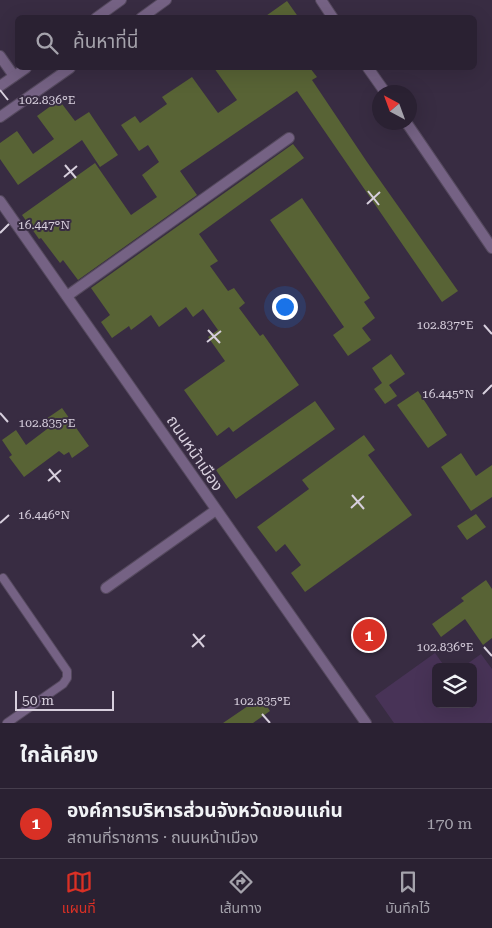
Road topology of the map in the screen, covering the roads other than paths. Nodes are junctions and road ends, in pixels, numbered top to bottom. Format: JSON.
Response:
{"nodes":[{"id":1,"x":121,"y":0,"type":"edge"},
{"id":2,"x":166,"y":0,"type":"edge"},
{"id":3,"x":321,"y":0,"type":"edge"},
{"id":4,"x":100,"y":15,"type":"edge"},
{"id":5,"x":145,"y":15,"type":"edge"},
{"id":6,"x":331,"y":15,"type":"edge"},
{"id":7,"x":0,"y":56,"type":"edge"},
{"id":8,"x":23,"y":70,"type":"edge"},
{"id":9,"x":67,"y":70,"type":"edge"},
{"id":10,"x":369,"y":70,"type":"edge"},
{"id":11,"x":14,"y":76,"type":"junction"},
{"id":12,"x":380,"y":85,"type":"edge"},
{"id":13,"x":0,"y":86,"type":"edge"},
{"id":14,"x":0,"y":117,"type":"edge"},
{"id":15,"x":411,"y":130,"type":"edge"},
{"id":16,"x":289,"y":138,"type":"dead end"},
{"id":17,"x":0,"y":200,"type":"edge"},
{"id":18,"x":492,"y":248,"type":"edge"},
{"id":19,"x":68,"y":296,"type":"junction"},
{"id":20,"x":216,"y":510,"type":"junction"},
{"id":21,"x":3,"y":578,"type":"dead end"},
{"id":22,"x":106,"y":588,"type":"dead end"},
{"id":23,"x":8,"y":723,"type":"edge"},
{"id":24,"x":366,"y":723,"type":"edge"}],
"edges":[{"from":1,"to":4,"type":"street"},
{"from":2,"to":5,"type":"street"},
{"from":3,"to":6,"type":"street"},
{"from":7,"to":11,"type":"street"},
{"from":8,"to":11,"type":"street"},
{"from":9,"to":14,"type":"street"},
{"from":10,"to":12,"type":"street"},
{"from":11,"to":13,"type":"street"},
{"from":15,"to":18,"type":"street"},
{"from":16,"to":19,"type":"street"},
{"from":17,"to":19,"type":"street","name":"ถนนหน้าเมือง"},
{"from":19,"to":20,"type":"street","name":"ถนนหน้าเมือง"},
{"from":20,"to":22,"type":"street"},
{"from":20,"to":24,"type":"street","name":"ถนนหน้าเมือง"},
{"from":21,"to":23,"type":"lane"}]}
